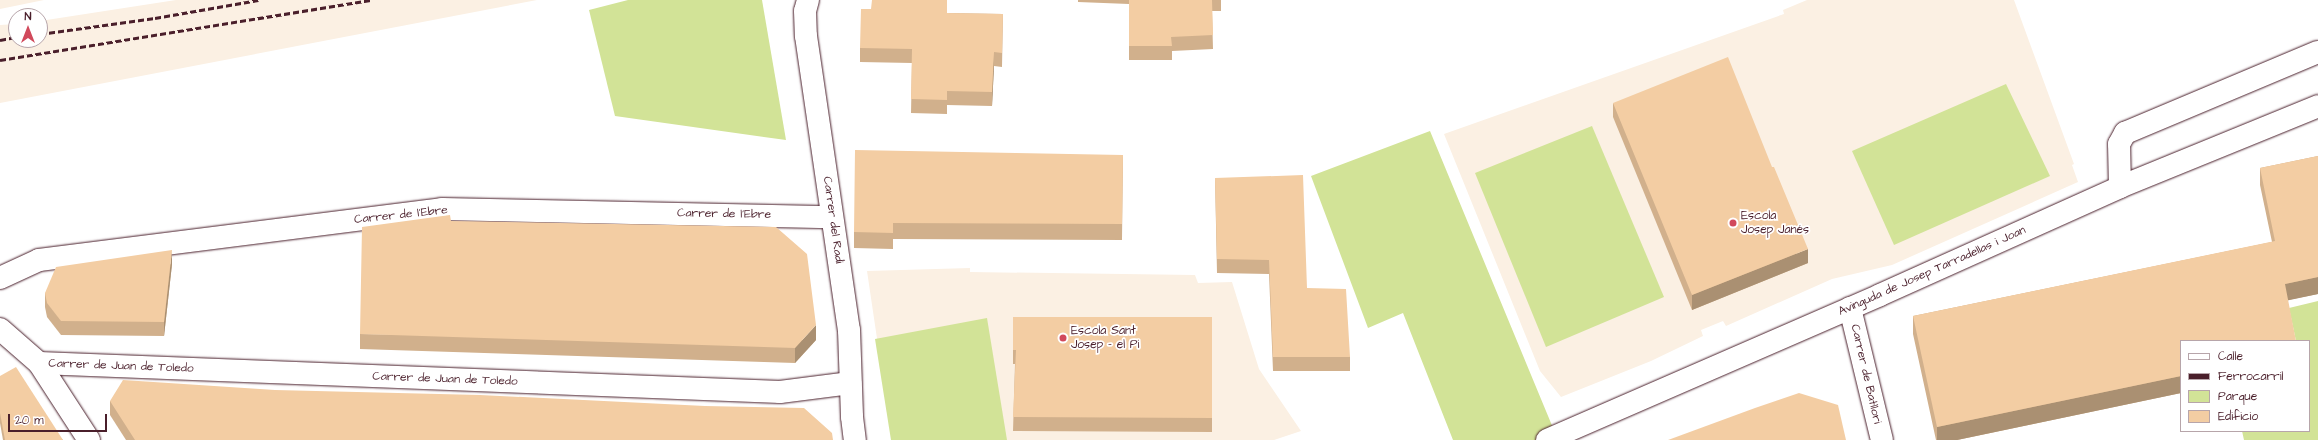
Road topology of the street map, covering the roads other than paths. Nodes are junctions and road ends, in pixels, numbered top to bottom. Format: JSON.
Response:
{"nodes":[{"id":1,"x":808,"y":0,"type":"edge"},
{"id":2,"x":2318,"y":52,"type":"edge"},
{"id":3,"x":2318,"y":106,"type":"edge"},
{"id":4,"x":2120,"y":187,"type":"junction"},
{"id":5,"x":832,"y":217,"type":"junction"},
{"id":6,"x":0,"y":278,"type":"edge"},
{"id":7,"x":1850,"y":308,"type":"junction"},
{"id":8,"x":0,"y":329,"type":"edge"},
{"id":9,"x":39,"y":363,"type":"junction"},
{"id":10,"x":850,"y":384,"type":"junction"},
{"id":11,"x":1555,"y":438,"type":"edge"},
{"id":12,"x":89,"y":440,"type":"edge"},
{"id":13,"x":855,"y":440,"type":"edge"},
{"id":14,"x":1882,"y":440,"type":"edge"}],
"edges":[{"from":1,"to":5,"type":"street","name":"Carrer del Radi"},
{"from":2,"to":4,"type":"street"},
{"from":3,"to":4,"type":"street","name":"Avinguda de Josep Tarradellas i Joan"},
{"from":4,"to":7,"type":"street","name":"Avinguda de Josep Tarradellas i Joan"},
{"from":5,"to":6,"type":"street","name":"Carrer de l'Ebre"},
{"from":5,"to":10,"type":"street","name":"Carrer del Radi"},
{"from":7,"to":11,"type":"street","name":"Avinguda de Josep Tarradellas i Joan"},
{"from":7,"to":14,"type":"street","name":"Carrer de Batllori"},
{"from":8,"to":9,"type":"street"},
{"from":9,"to":10,"type":"street","name":"Carrer de Juan de Toledo"},
{"from":9,"to":12,"type":"street"},
{"from":10,"to":13,"type":"street","name":"Carrer del Radi"}]}
